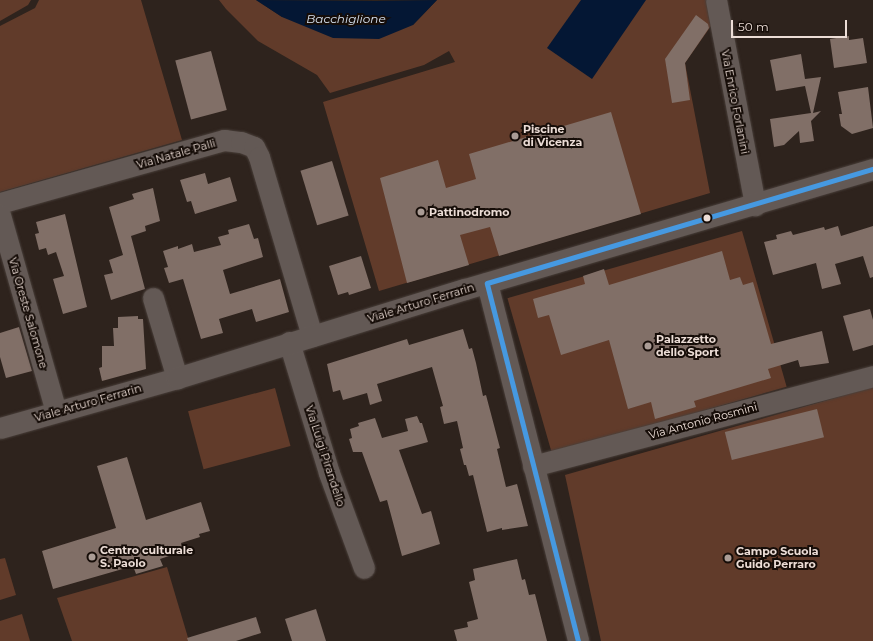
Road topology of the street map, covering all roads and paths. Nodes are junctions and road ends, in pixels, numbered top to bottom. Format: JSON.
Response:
{"nodes":[{"id":1,"x":716,"y":0,"type":"edge"},
{"id":2,"x":873,"y":169,"type":"edge"},
{"id":3,"x":0,"y":202,"type":"edge"},
{"id":4,"x":755,"y":205,"type":"junction"},
{"id":5,"x":0,"y":215,"type":"edge"},
{"id":6,"x":487,"y":283,"type":"junction"},
{"id":7,"x":154,"y":298,"type":"dead end"},
{"id":8,"x":312,"y":336,"type":"junction"},
{"id":9,"x":289,"y":342,"type":"junction"},
{"id":10,"x":873,"y":376,"type":"edge"},
{"id":11,"x":177,"y":378,"type":"junction"},
{"id":12,"x":56,"y":411,"type":"junction"},
{"id":13,"x":0,"y":428,"type":"edge"},
{"id":14,"x":533,"y":466,"type":"junction"},
{"id":15,"x":364,"y":568,"type":"dead end"},
{"id":16,"x":578,"y":641,"type":"edge"}],
"edges":[{"from":1,"to":4,"type":"street","name":"Via Enrico Forlanini"},
{"from":2,"to":4,"type":"street","name":"Viale Arturo Ferrarin"},
{"from":3,"to":8,"type":"street","name":"Via Natale Palli"},
{"from":4,"to":6,"type":"street","name":"Viale Arturo Ferrarin"},
{"from":5,"to":12,"type":"street","name":"Via Oreste Salomone"},
{"from":6,"to":8,"type":"street","name":"Viale Arturo Ferrarin"},
{"from":6,"to":14,"type":"street"},
{"from":7,"to":11,"type":"street"},
{"from":8,"to":9,"type":"street","name":"Viale Arturo Ferrarin"},
{"from":9,"to":11,"type":"street","name":"Viale Arturo Ferrarin"},
{"from":9,"to":15,"type":"street","name":"Via Luigi Pirandello"},
{"from":10,"to":14,"type":"street","name":"Via Antonio Rosmini"},
{"from":11,"to":12,"type":"street","name":"Viale Arturo Ferrarin"},
{"from":12,"to":13,"type":"street","name":"Viale Arturo Ferrarin"},
{"from":14,"to":16,"type":"street"}]}
